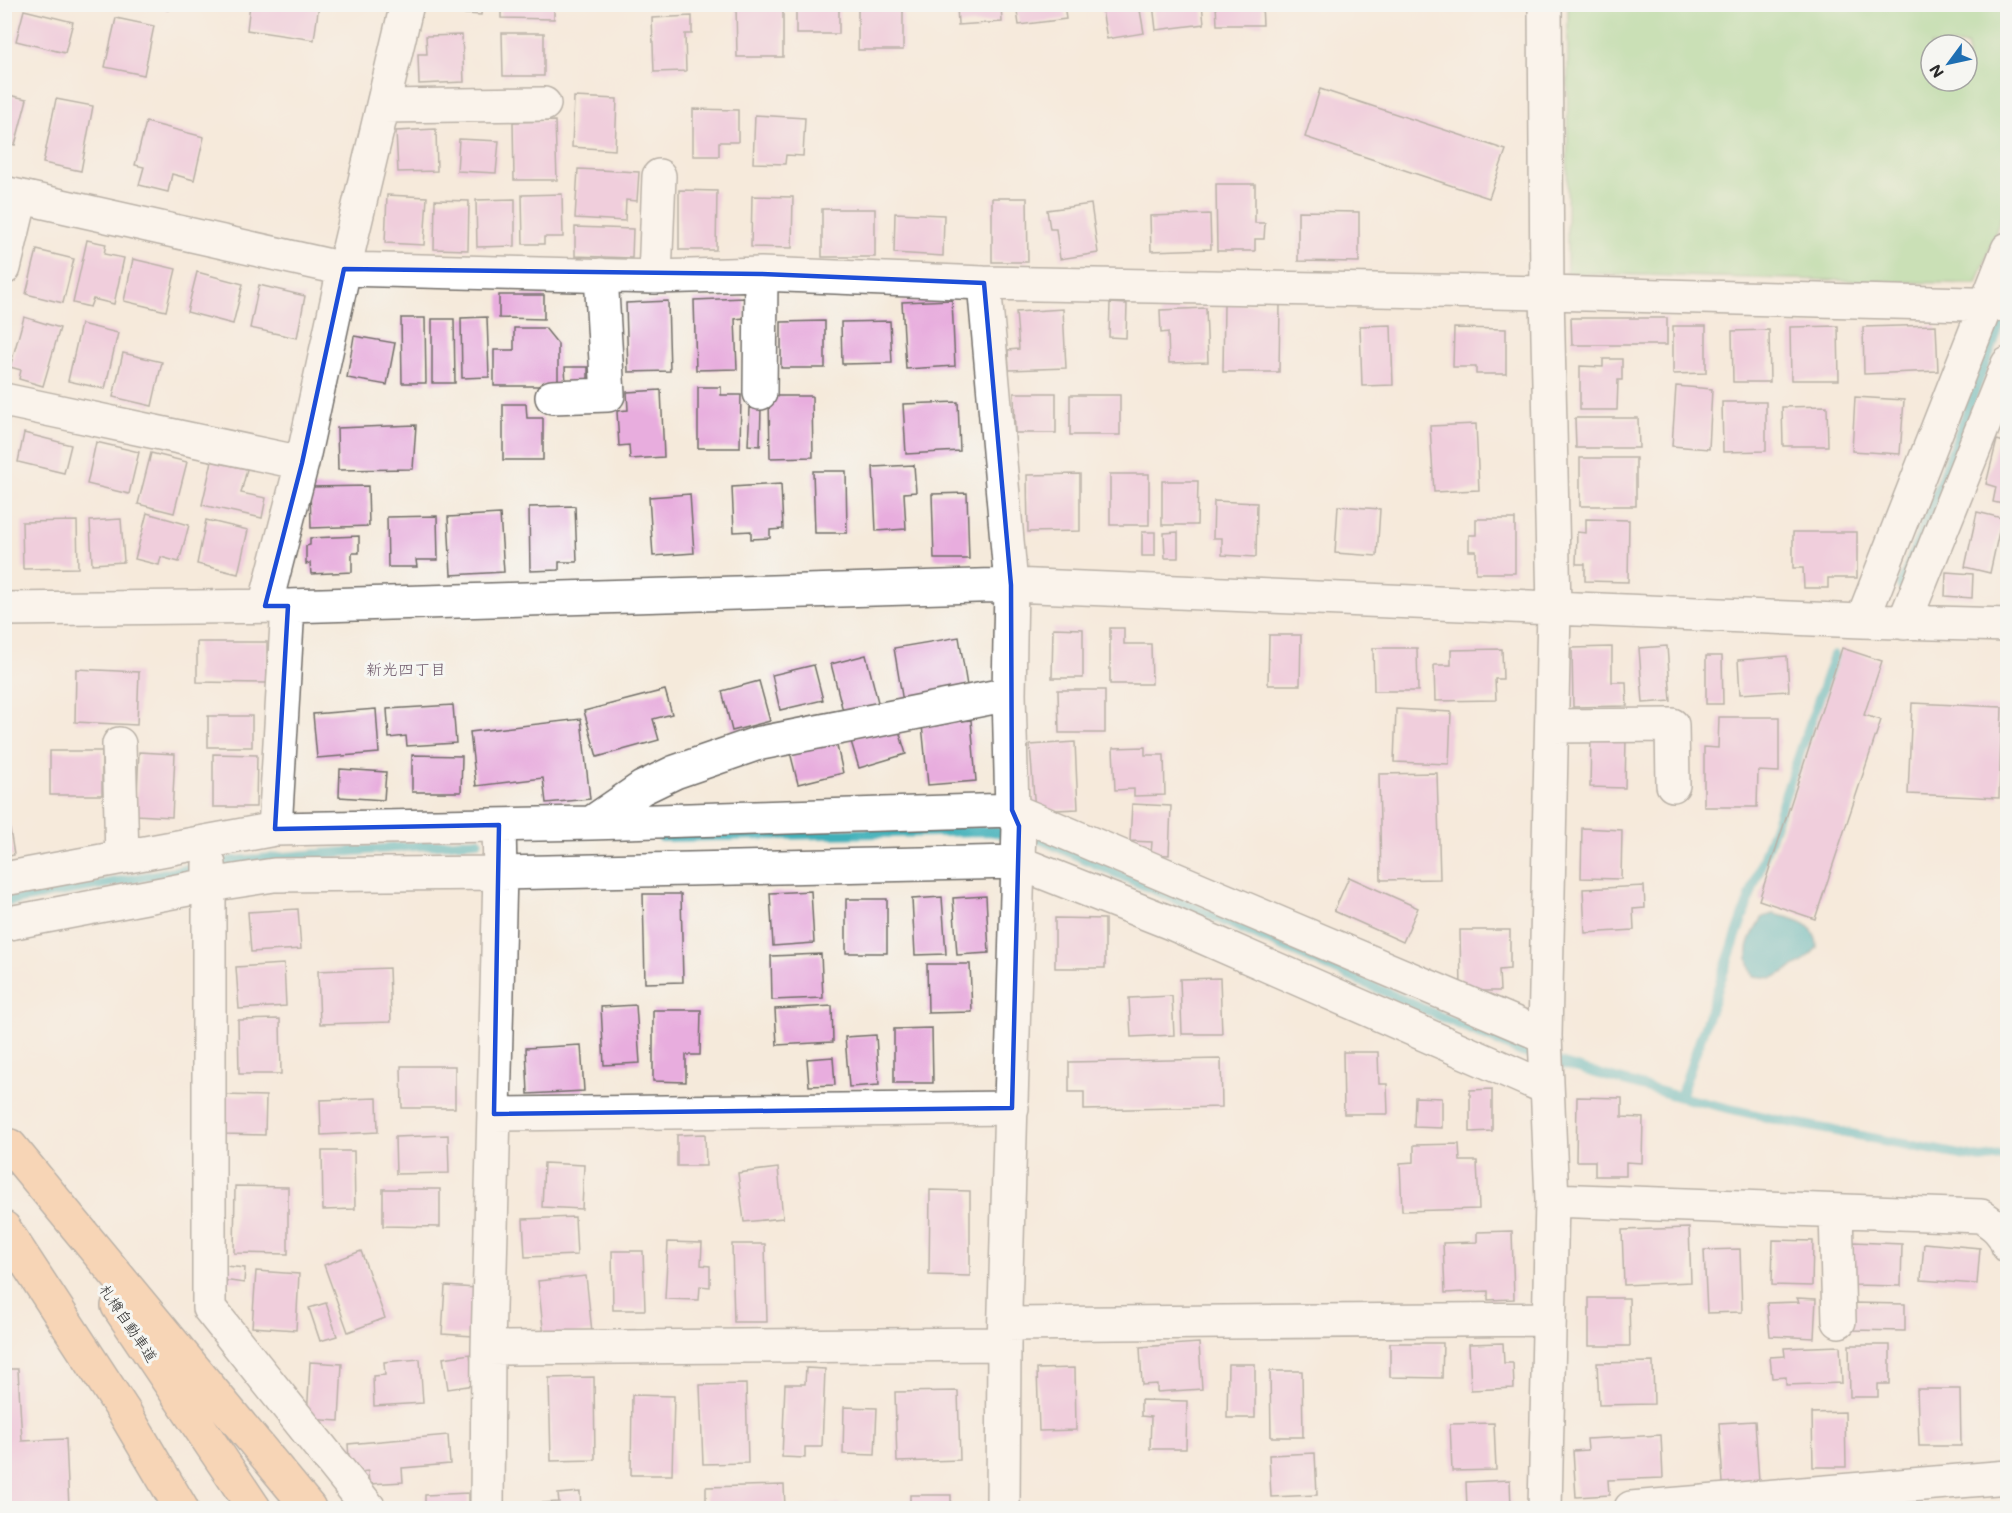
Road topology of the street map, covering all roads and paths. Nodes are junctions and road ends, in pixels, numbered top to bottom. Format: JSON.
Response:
{"nodes":[{"id":1,"x":407,"y":4,"type":"edge"},
{"id":2,"x":1545,"y":4,"type":"edge"},
{"id":3,"x":544,"y":104,"type":"dead end"},
{"id":4,"x":383,"y":106,"type":"junction"},
{"id":5,"x":659,"y":176,"type":"dead end"},
{"id":6,"x":13,"y":195,"type":"edge"},
{"id":7,"x":2007,"y":249,"type":"edge"},
{"id":8,"x":4,"y":268,"type":"edge"},
{"id":9,"x":344,"y":269,"type":"junction"},
{"id":10,"x":761,"y":274,"type":"junction"},
{"id":11,"x":601,"y":275,"type":"junction"},
{"id":12,"x":655,"y":276,"type":"junction"},
{"id":13,"x":984,"y":283,"type":"junction"},
{"id":14,"x":1547,"y":293,"type":"junction"},
{"id":15,"x":1997,"y":305,"type":"edge"},
{"id":16,"x":2007,"y":364,"type":"edge"},
{"id":17,"x":760,"y":393,"type":"dead end"},
{"id":18,"x":552,"y":397,"type":"dead end"},
{"id":19,"x":4,"y":400,"type":"edge"},
{"id":20,"x":302,"y":463,"type":"junction"},
{"id":21,"x":1011,"y":585,"type":"junction"},
{"id":22,"x":276,"y":606,"type":"junction"},
{"id":23,"x":1554,"y":608,"type":"junction"},
{"id":24,"x":4,"y":609,"type":"edge"},
{"id":25,"x":1862,"y":621,"type":"junction"},
{"id":26,"x":1904,"y":623,"type":"junction"},
{"id":27,"x":2007,"y":625,"type":"edge"},
{"id":28,"x":1009,"y":694,"type":"junction"},
{"id":29,"x":1552,"y":726,"type":"junction"},
{"id":30,"x":120,"y":744,"type":"dead end"},
{"id":31,"x":1673,"y":785,"type":"dead end"},
{"id":32,"x":591,"y":823,"type":"junction"},
{"id":33,"x":275,"y":829,"type":"junction"},
{"id":34,"x":1016,"y":837,"type":"junction"},
{"id":35,"x":499,"y":848,"type":"junction"},
{"id":36,"x":122,"y":857,"type":"junction"},
{"id":37,"x":208,"y":864,"type":"junction"},
{"id":38,"x":4,"y":879,"type":"edge"},
{"id":39,"x":4,"y":924,"type":"edge"},
{"id":40,"x":1317,"y":964,"type":"junction"},
{"id":41,"x":1546,"y":1062,"type":"junction"},
{"id":42,"x":1012,"y":1108,"type":"junction"},
{"id":43,"x":494,"y":1114,"type":"junction"},
{"id":44,"x":7,"y":1142,"type":"edge"},
{"id":45,"x":1552,"y":1200,"type":"junction"},
{"id":46,"x":1836,"y":1211,"type":"junction"},
{"id":47,"x":7,"y":1231,"type":"edge"},
{"id":48,"x":2007,"y":1246,"type":"edge"},
{"id":49,"x":1548,"y":1319,"type":"junction"},
{"id":50,"x":1839,"y":1322,"type":"dead end"},
{"id":51,"x":1004,"y":1334,"type":"junction"},
{"id":52,"x":488,"y":1348,"type":"junction"},
{"id":53,"x":2007,"y":1477,"type":"edge"},
{"id":54,"x":1800,"y":1501,"type":"edge"},
{"id":55,"x":159,"y":1509,"type":"edge"},
{"id":56,"x":181,"y":1509,"type":"edge"},
{"id":57,"x":254,"y":1509,"type":"edge"},
{"id":58,"x":309,"y":1509,"type":"edge"},
{"id":59,"x":369,"y":1509,"type":"edge"},
{"id":60,"x":487,"y":1509,"type":"edge"},
{"id":61,"x":1003,"y":1509,"type":"edge"},
{"id":62,"x":1545,"y":1509,"type":"edge"},
{"id":63,"x":1630,"y":1509,"type":"edge"}],
"edges":[{"from":1,"to":4,"type":"street"},
{"from":2,"to":14,"type":"street"},
{"from":3,"to":4,"type":"street"},
{"from":4,"to":9,"type":"street"},
{"from":5,"to":12,"type":"street"},
{"from":6,"to":8,"type":"street"},
{"from":6,"to":9,"type":"street"},
{"from":7,"to":15,"type":"street"},
{"from":9,"to":11,"type":"street"},
{"from":9,"to":20,"type":"street"},
{"from":10,"to":12,"type":"street"},
{"from":10,"to":13,"type":"street"},
{"from":10,"to":17,"type":"street"},
{"from":11,"to":12,"type":"street"},
{"from":11,"to":18,"type":"street"},
{"from":13,"to":14,"type":"street"},
{"from":13,"to":21,"type":"street"},
{"from":14,"to":15,"type":"street"},
{"from":14,"to":23,"type":"street"},
{"from":15,"to":25,"type":"street"},
{"from":16,"to":26,"type":"street"},
{"from":19,"to":20,"type":"street"},
{"from":20,"to":22,"type":"street"},
{"from":21,"to":22,"type":"street"},
{"from":21,"to":23,"type":"street"},
{"from":21,"to":28,"type":"street"},
{"from":22,"to":24,"type":"street"},
{"from":22,"to":33,"type":"street"},
{"from":23,"to":25,"type":"street"},
{"from":23,"to":29,"type":"street"},
{"from":25,"to":26,"type":"street"},
{"from":26,"to":27,"type":"street"},
{"from":28,"to":32,"type":"street"},
{"from":28,"to":34,"type":"street"},
{"from":29,"to":31,"type":"street"},
{"from":29,"to":41,"type":"street"},
{"from":30,"to":36,"type":"street"},
{"from":32,"to":34,"type":"street"},
{"from":32,"to":35,"type":"street"},
{"from":33,"to":35,"type":"street"},
{"from":33,"to":37,"type":"street"},
{"from":34,"to":35,"type":"street"},
{"from":34,"to":40,"type":"street"},
{"from":34,"to":40,"type":"street"},
{"from":34,"to":42,"type":"street"},
{"from":35,"to":37,"type":"street"},
{"from":35,"to":43,"type":"street"},
{"from":36,"to":37,"type":"street"},
{"from":36,"to":38,"type":"street"},
{"from":37,"to":39,"type":"street"},
{"from":37,"to":59,"type":"street"},
{"from":40,"to":41,"type":"street"},
{"from":40,"to":41,"type":"street"},
{"from":41,"to":45,"type":"street"},
{"from":42,"to":43,"type":"street"},
{"from":42,"to":51,"type":"street"},
{"from":43,"to":52,"type":"street"},
{"from":44,"to":57,"type":"highway","name":"札樽自動車道"},
{"from":44,"to":58,"type":"highway"},
{"from":45,"to":46,"type":"street"},
{"from":45,"to":49,"type":"street"},
{"from":46,"to":48,"type":"street"},
{"from":46,"to":50,"type":"street"},
{"from":47,"to":55,"type":"highway"},
{"from":47,"to":56,"type":"highway"},
{"from":49,"to":51,"type":"street"},
{"from":49,"to":62,"type":"street"},
{"from":51,"to":52,"type":"street"},
{"from":51,"to":61,"type":"street"},
{"from":52,"to":60,"type":"street"},
{"from":53,"to":54,"type":"street"},
{"from":54,"to":63,"type":"street"}]}
